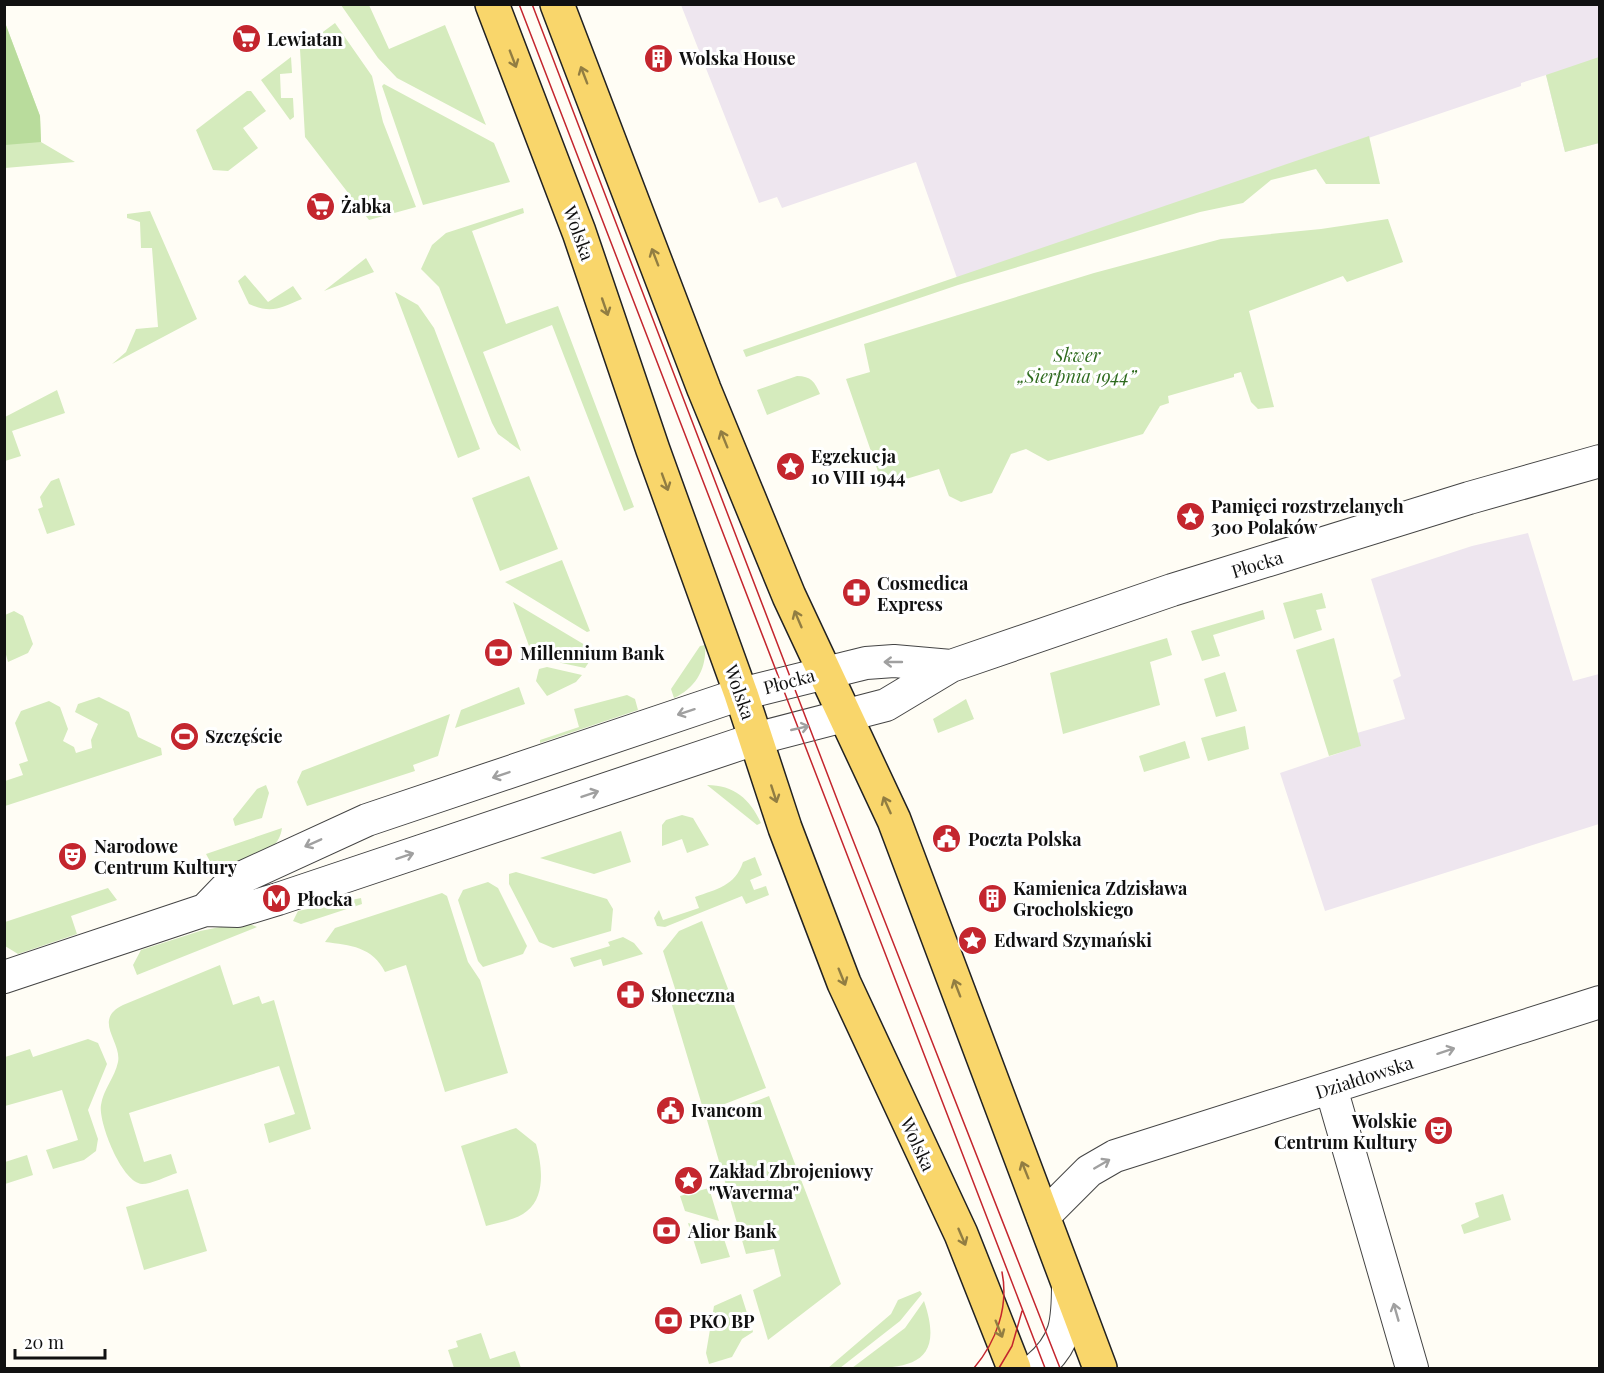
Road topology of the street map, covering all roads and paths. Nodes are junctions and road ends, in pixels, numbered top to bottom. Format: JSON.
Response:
{"nodes":[{"id":1,"x":492,"y":4,"type":"edge"},
{"id":2,"x":557,"y":4,"type":"edge"},
{"id":3,"x":1599,"y":461,"type":"edge"},
{"id":4,"x":951,"y":666,"type":"junction"},
{"id":5,"x":823,"y":672,"type":"junction"},
{"id":6,"x":741,"y":694,"type":"junction"},
{"id":7,"x":844,"y":716,"type":"junction"},
{"id":8,"x":755,"y":739,"type":"junction"},
{"id":9,"x":205,"y":910,"type":"junction"},
{"id":10,"x":4,"y":977,"type":"edge"},
{"id":11,"x":1599,"y":1002,"type":"edge"},
{"id":12,"x":1331,"y":1088,"type":"junction"},
{"id":13,"x":1043,"y":1217,"type":"junction"},
{"id":14,"x":1068,"y":1284,"type":"junction"},
{"id":15,"x":1014,"y":1368,"type":"edge"},
{"id":16,"x":1037,"y":1368,"type":"edge"},
{"id":17,"x":1100,"y":1368,"type":"edge"},
{"id":18,"x":1412,"y":1368,"type":"edge"}],
"edges":[{"from":1,"to":6,"type":"main road","name":"Wolska","one_way":true},
{"from":5,"to":2,"type":"main road","one_way":true},
{"from":3,"to":4,"type":"street","name":"Płocka"},
{"from":4,"to":5,"type":"street","name":"Płocka","one_way":true},
{"from":4,"to":7,"type":"street","name":"Płocka"},
{"from":5,"to":6,"type":"street","name":"Płocka"},
{"from":5,"to":7,"type":"main road"},
{"from":6,"to":8,"type":"main road","name":"Wolska"},
{"from":6,"to":9,"type":"street","name":"Płocka","one_way":true},
{"from":8,"to":7,"type":"street","name":"Płocka","one_way":true},
{"from":13,"to":7,"type":"main road","one_way":true},
{"from":9,"to":8,"type":"street","name":"Płocka","one_way":true},
{"from":8,"to":15,"type":"main road","name":"Wolska","one_way":true},
{"from":9,"to":10,"type":"street","name":"Płocka"},
{"from":12,"to":11,"type":"street","name":"Działdowska","one_way":true},
{"from":13,"to":12,"type":"street","name":"Działdowska","one_way":true},
{"from":18,"to":12,"type":"street","one_way":true},
{"from":13,"to":14,"type":"main road"},
{"from":14,"to":16,"type":"street"},
{"from":14,"to":17,"type":"main road"}]}
